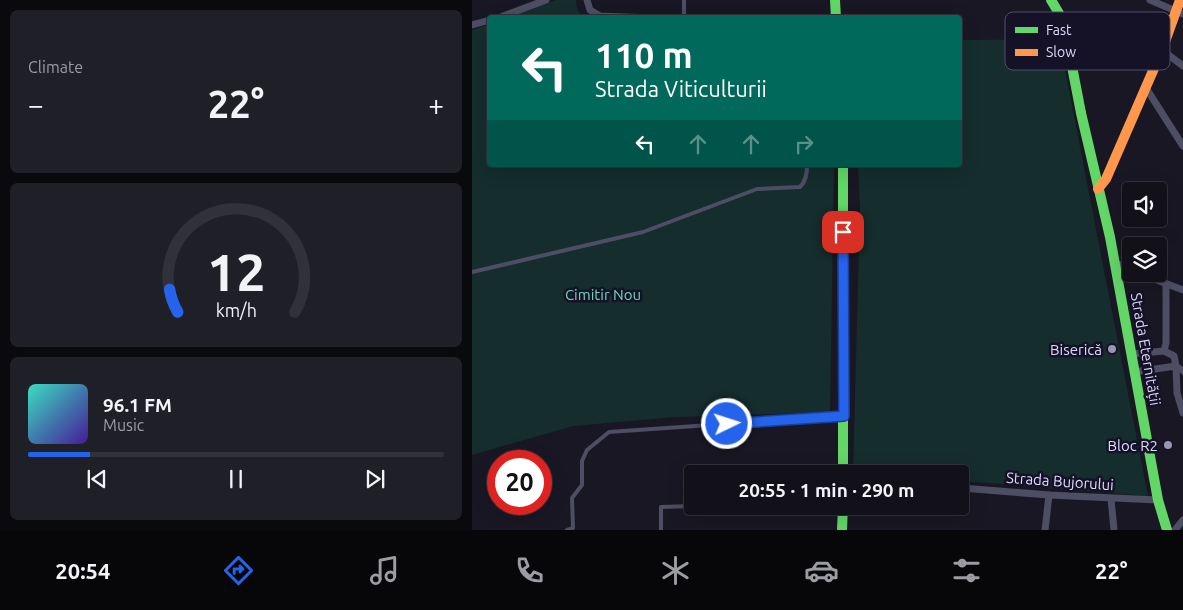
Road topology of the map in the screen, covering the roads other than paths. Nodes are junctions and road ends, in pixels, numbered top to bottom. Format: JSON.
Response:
{"nodes":[{"id":1,"x":546,"y":0,"type":"edge"},
{"id":2,"x":587,"y":0,"type":"edge"},
{"id":3,"x":684,"y":0,"type":"edge"},
{"id":4,"x":835,"y":0,"type":"edge"},
{"id":5,"x":1150,"y":0,"type":"edge"},
{"id":6,"x":1180,"y":0,"type":"edge"},
{"id":7,"x":1052,"y":1,"type":"edge"},
{"id":8,"x":1058,"y":12,"type":"edge"},
{"id":9,"x":1180,"y":13,"type":"edge"},
{"id":10,"x":506,"y":15,"type":"edge"},
{"id":11,"x":598,"y":15,"type":"edge"},
{"id":12,"x":684,"y":15,"type":"edge"},
{"id":13,"x":836,"y":15,"type":"edge"},
{"id":14,"x":487,"y":21,"type":"edge"},
{"id":15,"x":472,"y":24,"type":"edge"},
{"id":16,"x":1170,"y":34,"type":"edge"},
{"id":17,"x":1170,"y":56,"type":"edge"},
{"id":18,"x":1182,"y":66,"type":"edge"},
{"id":19,"x":1073,"y":70,"type":"edge"},
{"id":20,"x":1154,"y":70,"type":"edge"},
{"id":21,"x":1146,"y":88,"type":"junction"},
{"id":22,"x":1182,"y":146,"type":"edge"},
{"id":23,"x":807,"y":167,"type":"edge"},
{"id":24,"x":844,"y":167,"type":"edge"},
{"id":25,"x":1098,"y":189,"type":"junction"},
{"id":26,"x":1115,"y":263,"type":"junction"},
{"id":27,"x":1122,"y":266,"type":"edge"},
{"id":28,"x":472,"y":272,"type":"edge"},
{"id":29,"x":1161,"y":282,"type":"edge"},
{"id":30,"x":1166,"y":284,"type":"junction"},
{"id":31,"x":1182,"y":290,"type":"edge"},
{"id":32,"x":1164,"y":351,"type":"junction"},
{"id":33,"x":1131,"y":354,"type":"junction"},
{"id":34,"x":1176,"y":366,"type":"junction"},
{"id":35,"x":1182,"y":371,"type":"edge"},
{"id":36,"x":1134,"y":372,"type":"junction"},
{"id":37,"x":1182,"y":413,"type":"edge"},
{"id":38,"x":844,"y":416,"type":"junction"},
{"id":39,"x":843,"y":465,"type":"edge"},
{"id":40,"x":969,"y":489,"type":"edge"},
{"id":41,"x":1048,"y":496,"type":"junction"},
{"id":42,"x":1111,"y":499,"type":"junction"},
{"id":43,"x":1158,"y":500,"type":"junction"},
{"id":44,"x":684,"y":506,"type":"edge"},
{"id":45,"x":843,"y":515,"type":"edge"},
{"id":46,"x":1182,"y":520,"type":"edge"},
{"id":47,"x":567,"y":530,"type":"edge"},
{"id":48,"x":661,"y":530,"type":"edge"},
{"id":49,"x":842,"y":530,"type":"edge"},
{"id":50,"x":1045,"y":530,"type":"edge"},
{"id":51,"x":1114,"y":530,"type":"edge"},
{"id":52,"x":1167,"y":530,"type":"edge"},
{"id":53,"x":1175,"y":530,"type":"edge"}],
"edges":[{"from":1,"to":10,"type":"street"},
{"from":2,"to":11,"type":"street"},
{"from":3,"to":12,"type":"lane"},
{"from":4,"to":13,"type":"street"},
{"from":5,"to":9,"type":"street"},
{"from":6,"to":9,"type":"street"},
{"from":7,"to":8,"type":"street","name":"Strada Eternității"},
{"from":9,"to":16,"type":"street"},
{"from":14,"to":15,"type":"street"},
{"from":17,"to":18,"type":"street"},
{"from":19,"to":25,"type":"street","name":"Strada Eternității"},
{"from":20,"to":21,"type":"street"},
{"from":21,"to":22,"type":"street"},
{"from":21,"to":25,"type":"street"},
{"from":23,"to":28,"type":"lane"},
{"from":24,"to":38,"type":"street"},
{"from":25,"to":26,"type":"street","name":"Strada Eternității"},
{"from":26,"to":27,"type":"street"},
{"from":26,"to":33,"type":"street","name":"Strada Eternității"},
{"from":29,"to":30,"type":"street"},
{"from":30,"to":31,"type":"street"},
{"from":30,"to":32,"type":"street"},
{"from":32,"to":33,"type":"street"},
{"from":32,"to":34,"type":"street"},
{"from":33,"to":36,"type":"street","name":"Strada Eternității"},
{"from":34,"to":35,"type":"street"},
{"from":34,"to":36,"type":"street"},
{"from":34,"to":37,"type":"street"},
{"from":36,"to":43,"type":"street","name":"Strada Eternității"},
{"from":38,"to":39,"type":"street"},
{"from":38,"to":47,"type":"lane"},
{"from":40,"to":41,"type":"street","name":"Strada Bujorului"},
{"from":41,"to":42,"type":"street","name":"Strada Bujorului"},
{"from":41,"to":50,"type":"street"},
{"from":42,"to":43,"type":"street","name":"Strada Bujorului"},
{"from":42,"to":51,"type":"street"},
{"from":43,"to":52,"type":"street","name":"Strada Eternității"},
{"from":44,"to":48,"type":"lane"},
{"from":45,"to":49,"type":"street"},
{"from":46,"to":53,"type":"street"}]}
